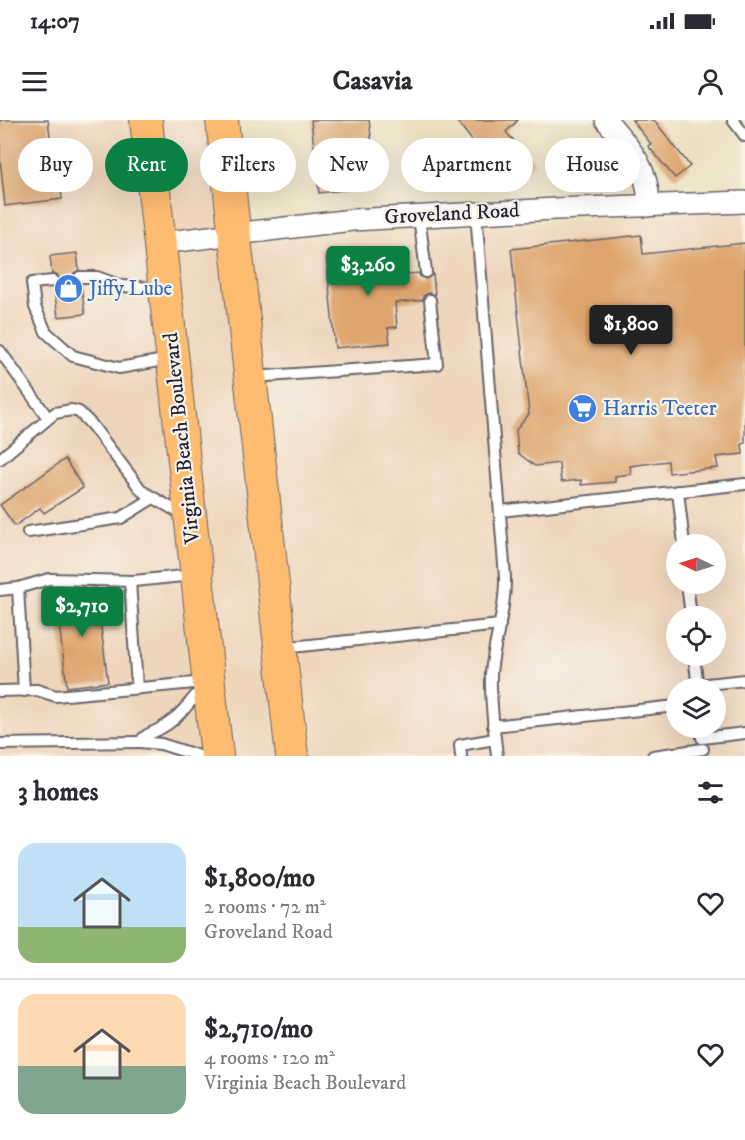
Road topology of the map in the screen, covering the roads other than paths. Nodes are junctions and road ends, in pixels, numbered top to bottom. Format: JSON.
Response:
{"nodes":[{"id":1,"x":146,"y":120,"type":"edge"},
{"id":2,"x":222,"y":120,"type":"edge"},
{"id":3,"x":606,"y":120,"type":"edge"},
{"id":4,"x":733,"y":120,"type":"edge"},
{"id":5,"x":745,"y":135,"type":"edge"},
{"id":6,"x":745,"y":202,"type":"edge"},
{"id":7,"x":648,"y":206,"type":"junction"},
{"id":8,"x":476,"y":213,"type":"junction"},
{"id":9,"x":419,"y":216,"type":"junction"},
{"id":10,"x":235,"y":234,"type":"junction"},
{"id":11,"x":160,"y":243,"type":"junction"},
{"id":12,"x":426,"y":272,"type":"dead end"},
{"id":13,"x":80,"y":277,"type":"dead end"},
{"id":14,"x":53,"y":281,"type":"dead end"},
{"id":15,"x":165,"y":290,"type":"junction"},
{"id":16,"x":430,"y":300,"type":"dead end"},
{"id":17,"x":0,"y":351,"type":"edge"},
{"id":18,"x":173,"y":358,"type":"junction"},
{"id":19,"x":251,"y":377,"type":"junction"},
{"id":20,"x":48,"y":418,"type":"junction"},
{"id":21,"x":0,"y":459,"type":"edge"},
{"id":22,"x":745,"y":484,"type":"edge"},
{"id":23,"x":678,"y":491,"type":"junction"},
{"id":24,"x":153,"y":498,"type":"junction"},
{"id":25,"x":500,"y":511,"type":"junction"},
{"id":26,"x":190,"y":519,"type":"junction"},
{"id":27,"x":28,"y":532,"type":"dead end"},
{"id":28,"x":683,"y":534,"type":"edge"},
{"id":29,"x":197,"y":574,"type":"junction"},
{"id":30,"x":130,"y":580,"type":"junction"},
{"id":31,"x":18,"y":588,"type":"junction"},
{"id":32,"x":0,"y":590,"type":"edge"},
{"id":33,"x":500,"y":625,"type":"junction"},
{"id":34,"x":280,"y":648,"type":"junction"},
{"id":35,"x":745,"y":680,"type":"edge"},
{"id":36,"x":208,"y":682,"type":"junction"},
{"id":37,"x":726,"y":683,"type":"edge"},
{"id":38,"x":137,"y":688,"type":"junction"},
{"id":39,"x":0,"y":691,"type":"edge"},
{"id":40,"x":24,"y":691,"type":"junction"},
{"id":41,"x":666,"y":707,"type":"edge"},
{"id":42,"x":494,"y":726,"type":"junction"},
{"id":43,"x":745,"y":733,"type":"edge"},
{"id":44,"x":495,"y":740,"type":"junction"},
{"id":45,"x":140,"y":742,"type":"junction"},
{"id":46,"x":703,"y":743,"type":"edge"},
{"id":47,"x":0,"y":744,"type":"edge"},
{"id":48,"x":15,"y":744,"type":"junction"},
{"id":49,"x":15,"y":756,"type":"edge"},
{"id":50,"x":199,"y":756,"type":"edge"},
{"id":51,"x":217,"y":756,"type":"edge"},
{"id":52,"x":292,"y":756,"type":"edge"},
{"id":53,"x":461,"y":756,"type":"edge"},
{"id":54,"x":497,"y":756,"type":"edge"},
{"id":55,"x":653,"y":756,"type":"edge"}],
"edges":[{"from":1,"to":11,"type":"main road","name":"Virginia Beach Boulevard"},
{"from":2,"to":10,"type":"main road"},
{"from":3,"to":7,"type":"street"},
{"from":4,"to":5,"type":"lane"},
{"from":6,"to":7,"type":"street","name":"Groveland Road"},
{"from":7,"to":8,"type":"street","name":"Groveland Road"},
{"from":8,"to":9,"type":"street","name":"Groveland Road"},
{"from":8,"to":25,"type":"lane"},
{"from":9,"to":10,"type":"street","name":"Groveland Road"},
{"from":9,"to":12,"type":"lane"},
{"from":10,"to":11,"type":"street","name":"Groveland Road"},
{"from":10,"to":19,"type":"main road"},
{"from":11,"to":15,"type":"main road","name":"Virginia Beach Boulevard"},
{"from":13,"to":15,"type":"lane"},
{"from":14,"to":18,"type":"lane"},
{"from":15,"to":18,"type":"main road","name":"Virginia Beach Boulevard"},
{"from":16,"to":19,"type":"lane"},
{"from":17,"to":20,"type":"lane"},
{"from":18,"to":26,"type":"main road","name":"Virginia Beach Boulevard"},
{"from":19,"to":34,"type":"main road"},
{"from":20,"to":21,"type":"lane"},
{"from":20,"to":24,"type":"lane"},
{"from":22,"to":23,"type":"lane"},
{"from":23,"to":25,"type":"lane"},
{"from":23,"to":28,"type":"lane"},
{"from":24,"to":26,"type":"lane"},
{"from":24,"to":27,"type":"lane"},
{"from":25,"to":33,"type":"lane"},
{"from":26,"to":29,"type":"main road","name":"Virginia Beach Boulevard"},
{"from":29,"to":30,"type":"lane"},
{"from":29,"to":36,"type":"main road","name":"Virginia Beach Boulevard"},
{"from":30,"to":31,"type":"lane"},
{"from":30,"to":38,"type":"lane"},
{"from":31,"to":32,"type":"lane"},
{"from":31,"to":40,"type":"lane"},
{"from":33,"to":34,"type":"lane"},
{"from":33,"to":42,"type":"lane"},
{"from":34,"to":52,"type":"main road"},
{"from":35,"to":37,"type":"lane"},
{"from":36,"to":38,"type":"lane"},
{"from":36,"to":45,"type":"lane"},
{"from":36,"to":51,"type":"main road","name":"Virginia Beach Boulevard"},
{"from":38,"to":40,"type":"lane"},
{"from":39,"to":40,"type":"lane"},
{"from":41,"to":42,"type":"lane"},
{"from":42,"to":44,"type":"lane"},
{"from":43,"to":46,"type":"lane"},
{"from":44,"to":53,"type":"lane"},
{"from":44,"to":54,"type":"lane"},
{"from":45,"to":48,"type":"lane"},
{"from":45,"to":50,"type":"lane"},
{"from":46,"to":55,"type":"lane"},
{"from":47,"to":48,"type":"lane"},
{"from":48,"to":49,"type":"lane"}]}
